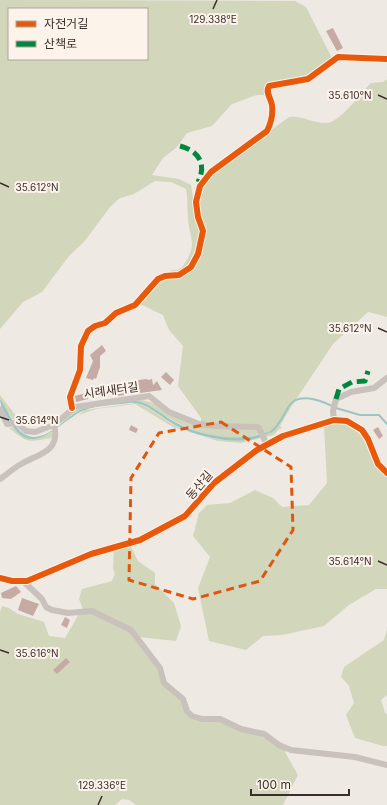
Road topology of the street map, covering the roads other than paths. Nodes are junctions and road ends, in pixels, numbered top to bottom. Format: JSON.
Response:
{"nodes":[{"id":1,"x":387,"y":59,"type":"edge"},
{"id":2,"x":387,"y":378,"type":"edge"},
{"id":3,"x":72,"y":408,"type":"junction"},
{"id":4,"x":0,"y":409,"type":"edge"},
{"id":5,"x":334,"y":420,"type":"junction"},
{"id":6,"x":55,"y":428,"type":"junction"},
{"id":7,"x":267,"y":445,"type":"junction"},
{"id":8,"x":387,"y":473,"type":"edge"},
{"id":9,"x":0,"y":479,"type":"edge"},
{"id":10,"x":0,"y":578,"type":"edge"},
{"id":11,"x":23,"y":582,"type":"junction"},
{"id":12,"x":387,"y":765,"type":"edge"}],
"edges":[{"from":1,"to":3,"type":"street"},
{"from":2,"to":5,"type":"street"},
{"from":3,"to":6,"type":"street","name":"시례새터길"},
{"from":3,"to":7,"type":"street","name":"시례새터길"},
{"from":4,"to":6,"type":"street"},
{"from":5,"to":7,"type":"street","name":"동산길"},
{"from":5,"to":8,"type":"street"},
{"from":6,"to":9,"type":"street"},
{"from":7,"to":11,"type":"street","name":"동산길"},
{"from":10,"to":11,"type":"street"},
{"from":11,"to":12,"type":"street"}]}
